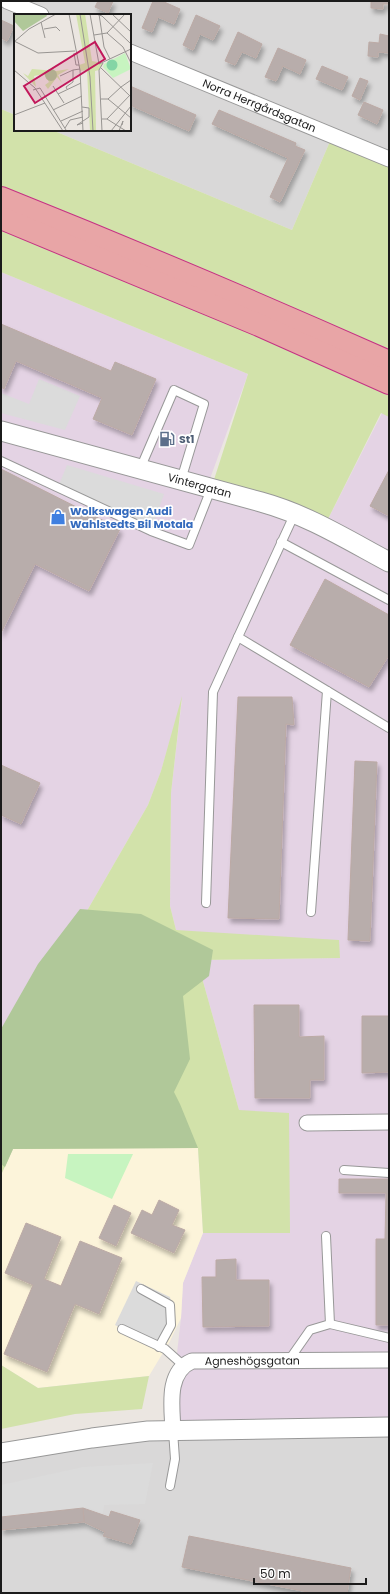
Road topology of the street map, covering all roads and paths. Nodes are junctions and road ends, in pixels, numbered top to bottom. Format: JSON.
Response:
{"nodes":[{"id":1,"x":7,"y":1,"type":"edge"},
{"id":2,"x":39,"y":14,"type":"edge"},
{"id":3,"x":131,"y":52,"type":"edge"},
{"id":4,"x":389,"y":159,"type":"edge"},
{"id":5,"x":1,"y":198,"type":"edge"},
{"id":6,"x":1,"y":218,"type":"edge"},
{"id":7,"x":389,"y":362,"type":"edge"},
{"id":8,"x":389,"y":383,"type":"edge"},
{"id":9,"x":1,"y":431,"type":"edge"},
{"id":10,"x":1,"y":461,"type":"edge"},
{"id":11,"x":140,"y":470,"type":"junction"},
{"id":12,"x":181,"y":480,"type":"junction"},
{"id":13,"x":211,"y":488,"type":"junction"},
{"id":14,"x":295,"y":513,"type":"junction"},
{"id":15,"x":281,"y":542,"type":"junction"},
{"id":16,"x":389,"y":562,"type":"edge"},
{"id":17,"x":388,"y":597,"type":"edge"},
{"id":18,"x":238,"y":638,"type":"junction"},
{"id":19,"x":327,"y":691,"type":"junction"},
{"id":20,"x":389,"y":728,"type":"edge"},
{"id":21,"x":206,"y":903,"type":"dead end"},
{"id":22,"x":311,"y":912,"type":"dead end"},
{"id":23,"x":389,"y":1122,"type":"edge"},
{"id":24,"x":307,"y":1123,"type":"dead end"},
{"id":25,"x":344,"y":1170,"type":"dead end"},
{"id":26,"x":389,"y":1173,"type":"edge"},
{"id":27,"x":326,"y":1236,"type":"dead end"},
{"id":28,"x":140,"y":1289,"type":"dead end"},
{"id":29,"x":330,"y":1324,"type":"junction"},
{"id":30,"x":122,"y":1329,"type":"dead end"},
{"id":31,"x":389,"y":1338,"type":"edge"},
{"id":32,"x":159,"y":1347,"type":"junction"},
{"id":33,"x":289,"y":1360,"type":"junction"},
{"id":34,"x":389,"y":1360,"type":"edge"},
{"id":35,"x":184,"y":1366,"type":"junction"},
{"id":36,"x":389,"y":1427,"type":"edge"},
{"id":37,"x":173,"y":1430,"type":"junction"},
{"id":38,"x":1,"y":1453,"type":"edge"},
{"id":39,"x":170,"y":1486,"type":"dead end"}],
"edges":[{"from":1,"to":2,"type":"street"},
{"from":3,"to":4,"type":"street","name":"Norra Herrgårdsgatan"},
{"from":5,"to":7,"type":"highway"},
{"from":6,"to":8,"type":"highway"},
{"from":9,"to":11,"type":"street","name":"Vintergatan"},
{"from":10,"to":13,"type":"lane"},
{"from":11,"to":12,"type":"street","name":"Vintergatan"},
{"from":11,"to":12,"type":"lane"},
{"from":12,"to":13,"type":"street","name":"Vintergatan"},
{"from":13,"to":14,"type":"street","name":"Vintergatan"},
{"from":14,"to":15,"type":"lane"},
{"from":14,"to":16,"type":"street","name":"Vintergatan"},
{"from":15,"to":17,"type":"lane"},
{"from":15,"to":18,"type":"lane"},
{"from":18,"to":19,"type":"lane"},
{"from":18,"to":21,"type":"lane"},
{"from":19,"to":20,"type":"lane"},
{"from":19,"to":22,"type":"lane"},
{"from":23,"to":24,"type":"street"},
{"from":25,"to":26,"type":"lane"},
{"from":27,"to":29,"type":"lane"},
{"from":28,"to":32,"type":"lane"},
{"from":29,"to":31,"type":"lane"},
{"from":29,"to":33,"type":"lane"},
{"from":30,"to":32,"type":"lane"},
{"from":32,"to":35,"type":"lane"},
{"from":33,"to":34,"type":"street","name":"Agneshögsgatan"},
{"from":33,"to":35,"type":"street","name":"Agneshögsgatan"},
{"from":35,"to":37,"type":"street"},
{"from":36,"to":37,"type":"street"},
{"from":37,"to":38,"type":"street"},
{"from":37,"to":39,"type":"lane"}]}
